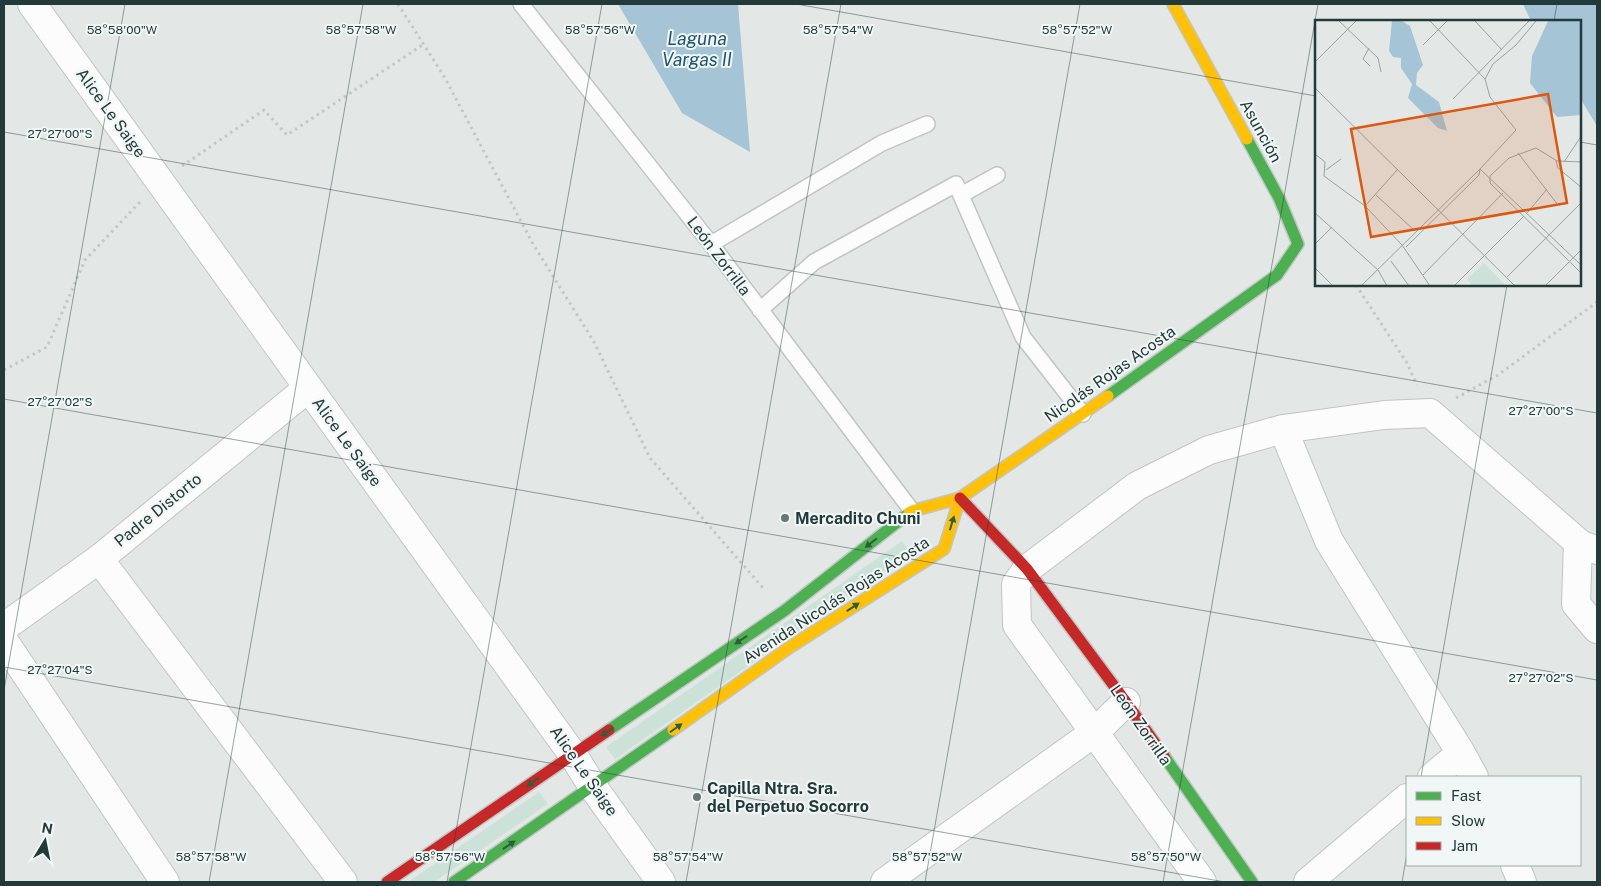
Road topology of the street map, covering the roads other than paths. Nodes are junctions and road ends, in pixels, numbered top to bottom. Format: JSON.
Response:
{"nodes":[{"id":1,"x":32,"y":4,"type":"edge"},
{"id":2,"x":521,"y":4,"type":"edge"},
{"id":3,"x":1173,"y":4,"type":"edge"},
{"id":4,"x":928,"y":124,"type":"dead end"},
{"id":5,"x":998,"y":175,"type":"dead end"},
{"id":6,"x":961,"y":196,"type":"junction"},
{"id":7,"x":711,"y":244,"type":"junction"},
{"id":8,"x":1277,"y":275,"type":"joint"},
{"id":9,"x":760,"y":310,"type":"junction"},
{"id":10,"x":308,"y":388,"type":"junction"},
{"id":11,"x":1083,"y":414,"type":"junction"},
{"id":12,"x":1283,"y":428,"type":"junction"},
{"id":13,"x":960,"y":498,"type":"junction"},
{"id":14,"x":912,"y":512,"type":"junction"},
{"id":15,"x":1588,"y":546,"type":"edge"},
{"id":16,"x":99,"y":559,"type":"junction"},
{"id":17,"x":1027,"y":569,"type":"junction"},
{"id":18,"x":4,"y":627,"type":"edge"},
{"id":19,"x":1597,"y":629,"type":"edge"},
{"id":20,"x":4,"y":641,"type":"edge"},
{"id":21,"x":1126,"y":702,"type":"junction"},
{"id":22,"x":1095,"y":732,"type":"junction"},
{"id":23,"x":1461,"y":753,"type":"junction"},
{"id":24,"x":573,"y":755,"type":"junction"},
{"id":25,"x":1433,"y":776,"type":"edge"},
{"id":26,"x":1473,"y":776,"type":"edge"},
{"id":27,"x":593,"y":787,"type":"junction"},
{"id":28,"x":1406,"y":799,"type":"edge"},
{"id":29,"x":1515,"y":866,"type":"edge"},
{"id":30,"x":165,"y":882,"type":"edge"},
{"id":31,"x":343,"y":882,"type":"edge"},
{"id":32,"x":388,"y":882,"type":"edge"},
{"id":33,"x":454,"y":882,"type":"edge"},
{"id":34,"x":661,"y":882,"type":"edge"},
{"id":35,"x":885,"y":882,"type":"edge"},
{"id":36,"x":1202,"y":882,"type":"edge"},
{"id":37,"x":1252,"y":882,"type":"edge"},
{"id":38,"x":1308,"y":882,"type":"edge"},
{"id":39,"x":1522,"y":882,"type":"edge"}],
"edges":[{"from":1,"to":10,"type":"street","name":"Alice Le Saige"},
{"from":2,"to":7,"type":"lane","name":"León Zorrilla"},
{"from":3,"to":8,"type":"main road","name":"Asunción"},
{"from":4,"to":7,"type":"lane"},
{"from":5,"to":6,"type":"lane"},
{"from":6,"to":9,"type":"lane"},
{"from":6,"to":11,"type":"lane"},
{"from":7,"to":9,"type":"lane","name":"León Zorrilla"},
{"from":8,"to":11,"type":"main road","name":"Nicolás Rojas Acosta"},
{"from":9,"to":14,"type":"lane","name":"León Zorrilla"},
{"from":10,"to":16,"type":"street","name":"Padre Distorto"},
{"from":10,"to":24,"type":"street","name":"Alice Le Saige"},
{"from":11,"to":13,"type":"main road","name":"Nicolás Rojas Acosta"},
{"from":12,"to":15,"type":"street"},
{"from":12,"to":17,"type":"street"},
{"from":12,"to":23,"type":"street"},
{"from":13,"to":14,"type":"main road","name":"Avenida Nicolás Rojas Acosta"},
{"from":13,"to":17,"type":"main road","name":"León Zorrilla"},
{"from":27,"to":13,"type":"main road","name":"Avenida Nicolás Rojas Acosta","one_way":true},
{"from":14,"to":24,"type":"main road","name":"Avenida Nicolás Rojas Acosta","one_way":true},
{"from":15,"to":19,"type":"street"},
{"from":16,"to":18,"type":"street","name":"Padre Distorto"},
{"from":16,"to":31,"type":"street"},
{"from":17,"to":21,"type":"main road","name":"León Zorrilla"},
{"from":17,"to":22,"type":"street"},
{"from":20,"to":30,"type":"street"},
{"from":21,"to":22,"type":"street"},
{"from":21,"to":37,"type":"main road","name":"León Zorrilla"},
{"from":22,"to":35,"type":"street"},
{"from":22,"to":36,"type":"street"},
{"from":23,"to":25,"type":"street"},
{"from":23,"to":26,"type":"street"},
{"from":24,"to":27,"type":"street","name":"Alice Le Saige"},
{"from":24,"to":32,"type":"main road","name":"Avenida Nicolás Rojas Acosta","one_way":true},
{"from":33,"to":27,"type":"main road","name":"Avenida Nicolás Rojas Acosta","one_way":true},
{"from":27,"to":34,"type":"street","name":"Alice Le Saige"},
{"from":28,"to":38,"type":"street"},
{"from":29,"to":39,"type":"street"}]}
